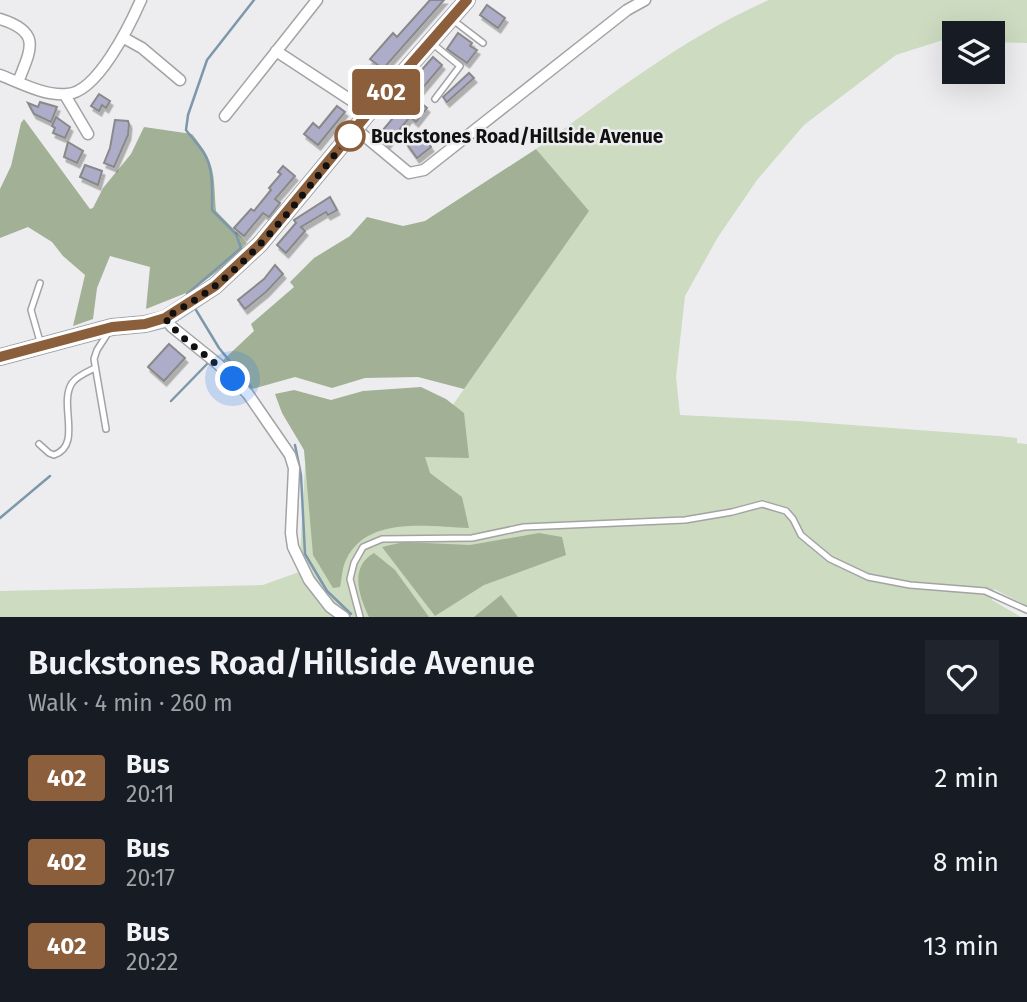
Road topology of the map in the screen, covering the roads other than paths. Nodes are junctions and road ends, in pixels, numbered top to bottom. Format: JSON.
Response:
{"nodes":[{"id":1,"x":141,"y":0,"type":"edge"},
{"id":2,"x":317,"y":0,"type":"edge"},
{"id":3,"x":467,"y":0,"type":"edge"},
{"id":4,"x":645,"y":0,"type":"edge"},
{"id":5,"x":0,"y":19,"type":"edge"},
{"id":6,"x":451,"y":19,"type":"junction"},
{"id":7,"x":124,"y":38,"type":"junction"},
{"id":8,"x":430,"y":42,"type":"junction"},
{"id":9,"x":483,"y":43,"type":"dead end"},
{"id":10,"x":276,"y":51,"type":"junction"},
{"id":11,"x":0,"y":75,"type":"edge"},
{"id":12,"x":180,"y":80,"type":"dead end"},
{"id":13,"x":18,"y":82,"type":"junction"},
{"id":14,"x":65,"y":95,"type":"junction"},
{"id":15,"x":435,"y":99,"type":"dead end"},
{"id":16,"x":369,"y":112,"type":"junction"},
{"id":17,"x":225,"y":116,"type":"dead end"},
{"id":18,"x":356,"y":129,"type":"junction"},
{"id":19,"x":88,"y":134,"type":"dead end"},
{"id":20,"x":40,"y":283,"type":"dead end"},
{"id":21,"x":165,"y":318,"type":"junction"},
{"id":22,"x":112,"y":327,"type":"junction"},
{"id":23,"x":41,"y":345,"type":"junction"},
{"id":24,"x":0,"y":357,"type":"edge"},
{"id":25,"x":95,"y":368,"type":"junction"},
{"id":26,"x":106,"y":429,"type":"dead end"},
{"id":27,"x":39,"y":444,"type":"dead end"},
{"id":28,"x":1027,"y":610,"type":"edge"},
{"id":29,"x":344,"y":617,"type":"edge"},
{"id":30,"x":360,"y":617,"type":"edge"}],
"edges":[{"from":1,"to":7,"type":"street"},
{"from":2,"to":10,"type":"street"},
{"from":3,"to":6,"type":"main road"},
{"from":4,"to":18,"type":"street"},
{"from":5,"to":13,"type":"street"},
{"from":6,"to":8,"type":"main road"},
{"from":6,"to":9,"type":"lane"},
{"from":7,"to":12,"type":"street"},
{"from":7,"to":14,"type":"street"},
{"from":8,"to":15,"type":"lane"},
{"from":8,"to":16,"type":"main road"},
{"from":10,"to":16,"type":"street"},
{"from":10,"to":17,"type":"street"},
{"from":11,"to":13,"type":"street"},
{"from":13,"to":14,"type":"street"},
{"from":14,"to":19,"type":"street"},
{"from":16,"to":18,"type":"main road"},
{"from":18,"to":21,"type":"main road"},
{"from":20,"to":23,"type":"lane"},
{"from":21,"to":22,"type":"main road"},
{"from":21,"to":29,"type":"street"},
{"from":22,"to":23,"type":"main road"},
{"from":22,"to":25,"type":"lane"},
{"from":23,"to":24,"type":"main road"},
{"from":25,"to":26,"type":"lane"},
{"from":25,"to":27,"type":"lane"},
{"from":28,"to":30,"type":"lane"}]}
